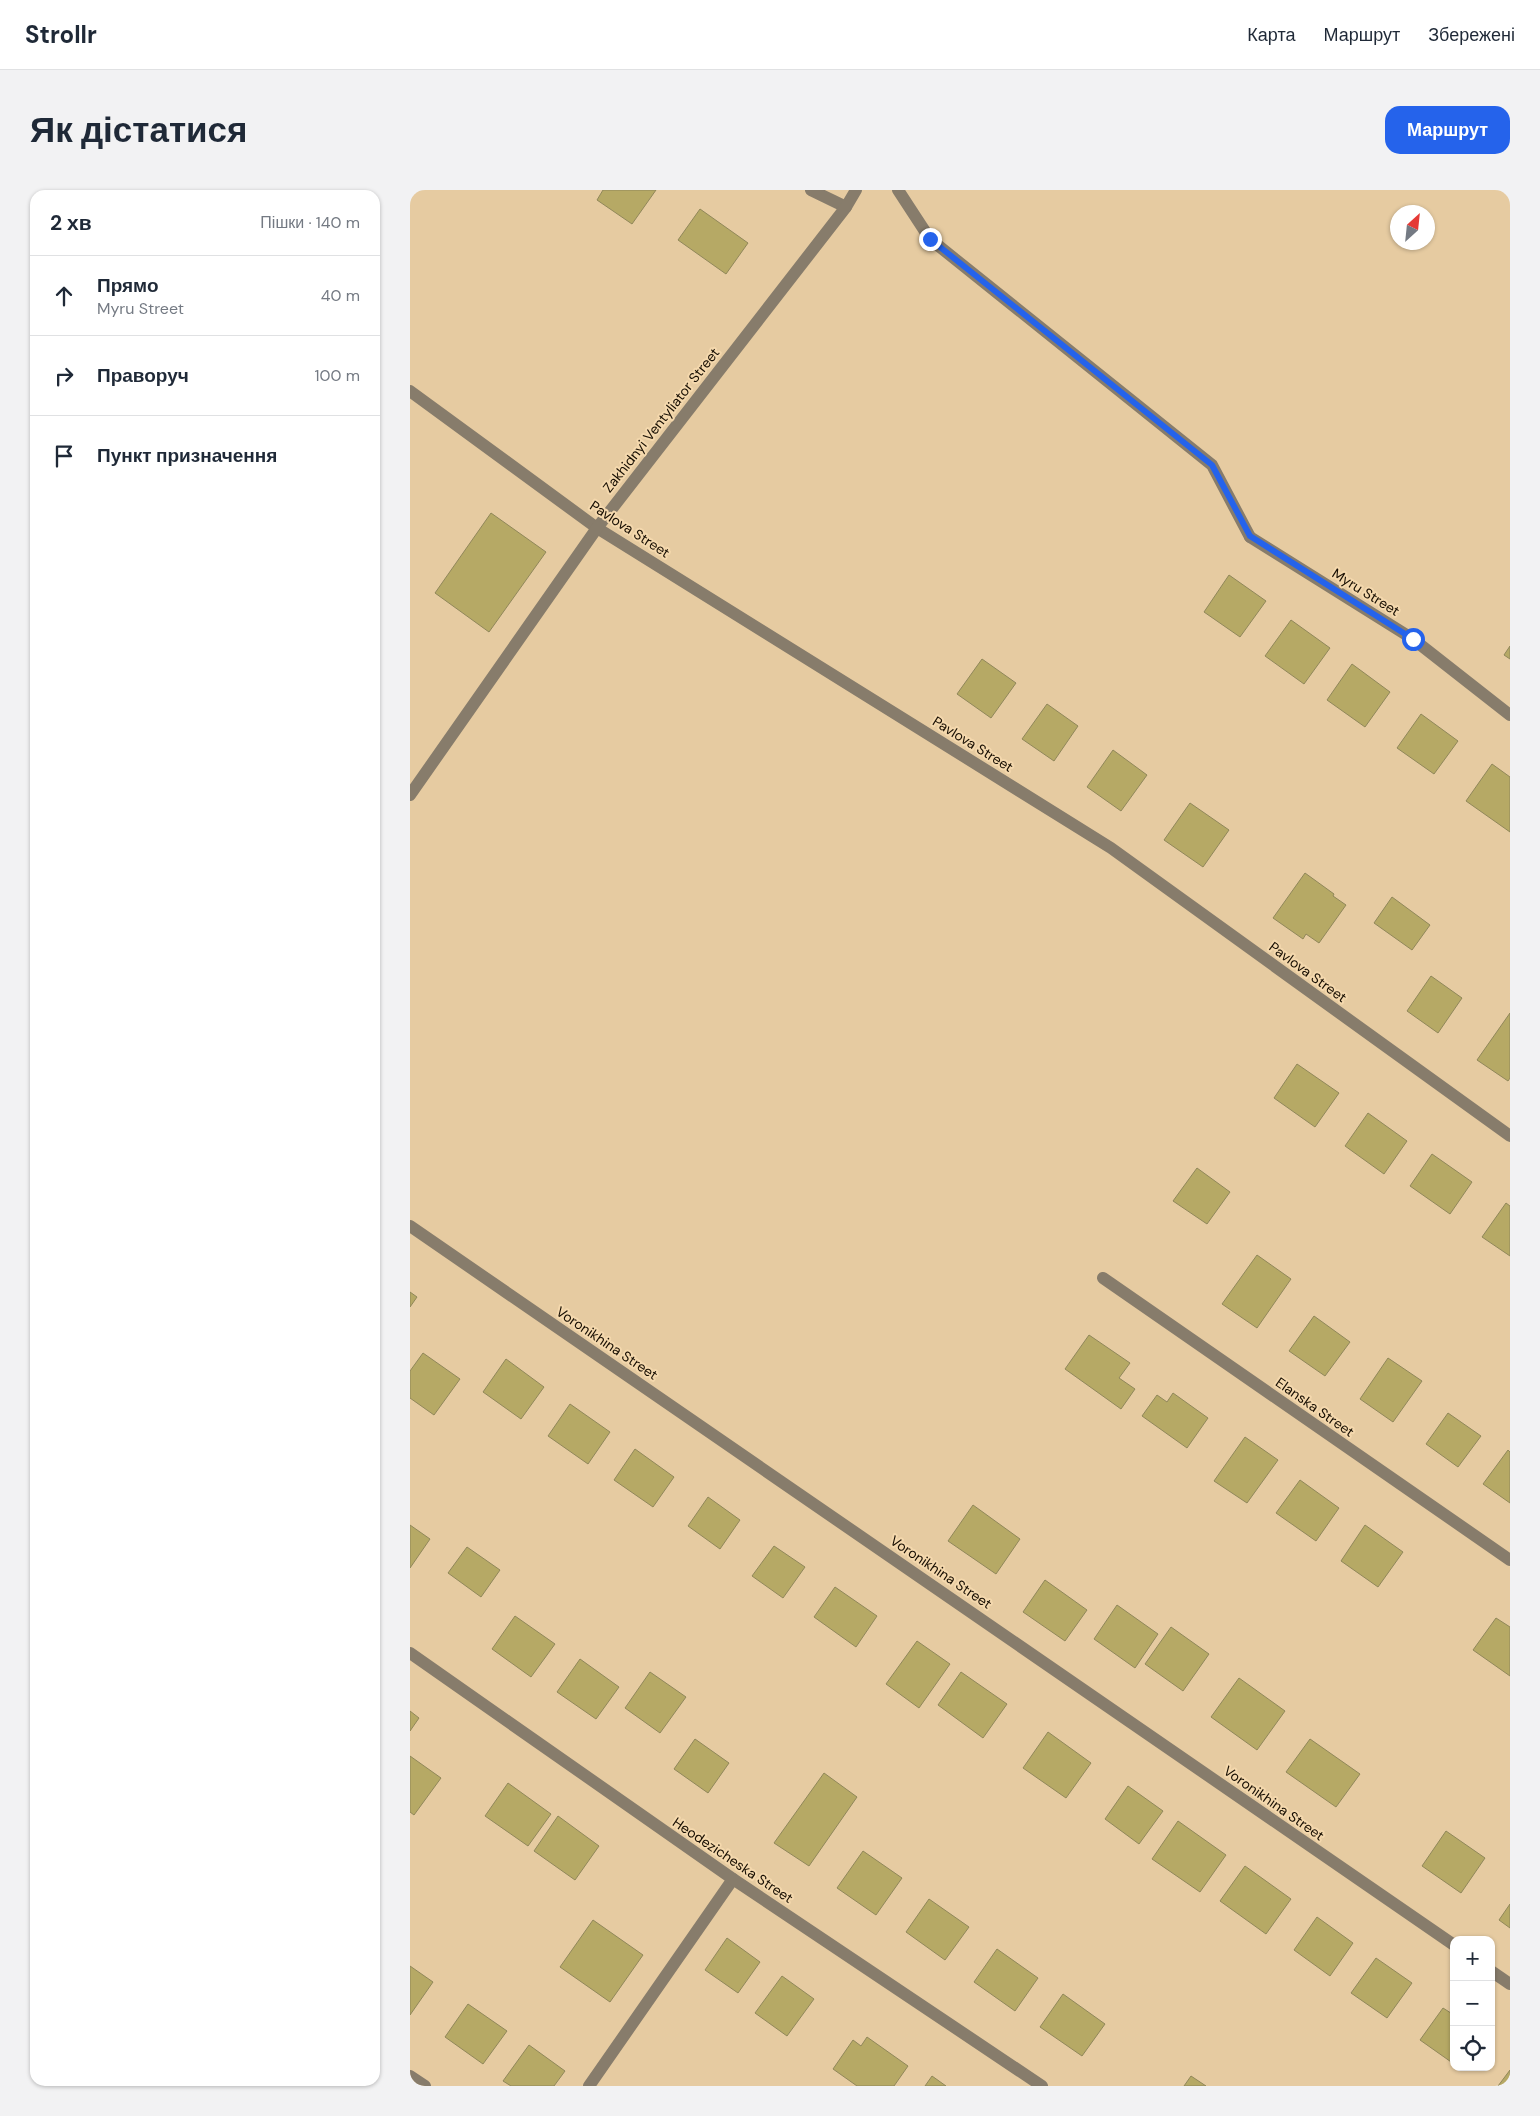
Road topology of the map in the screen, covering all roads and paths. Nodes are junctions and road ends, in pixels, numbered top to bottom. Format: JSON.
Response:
{"nodes":[{"id":1,"x":811,"y":190,"type":"edge"},
{"id":2,"x":856,"y":190,"type":"edge"},
{"id":3,"x":898,"y":190,"type":"edge"},
{"id":4,"x":846,"y":207,"type":"junction"},
{"id":5,"x":410,"y":392,"type":"edge"},
{"id":6,"x":597,"y":528,"type":"junction"},
{"id":7,"x":1510,"y":715,"type":"edge"},
{"id":8,"x":410,"y":795,"type":"edge"},
{"id":9,"x":1510,"y":1136,"type":"edge"},
{"id":10,"x":410,"y":1226,"type":"edge"},
{"id":11,"x":1103,"y":1278,"type":"dead end"},
{"id":12,"x":1510,"y":1560,"type":"edge"},
{"id":13,"x":410,"y":1653,"type":"edge"},
{"id":14,"x":733,"y":1879,"type":"junction"},
{"id":15,"x":1450,"y":1942,"type":"edge"},
{"id":16,"x":1495,"y":1974,"type":"edge"},
{"id":17,"x":1510,"y":1984,"type":"edge"},
{"id":18,"x":410,"y":2076,"type":"edge"},
{"id":19,"x":425,"y":2086,"type":"edge"},
{"id":20,"x":589,"y":2086,"type":"edge"},
{"id":21,"x":1042,"y":2086,"type":"edge"}],
"edges":[{"from":1,"to":4,"type":"street"},
{"from":2,"to":4,"type":"street","name":"Zakhidnyi Ventyliator Street"},
{"from":3,"to":7,"type":"street","name":"Myru Street"},
{"from":4,"to":6,"type":"street","name":"Zakhidnyi Ventyliator Street"},
{"from":5,"to":6,"type":"street","name":"Pavlova Street"},
{"from":6,"to":8,"type":"street","name":"Zakhidnyi Ventyliator Street"},
{"from":6,"to":9,"type":"street","name":"Pavlova Street"},
{"from":10,"to":15,"type":"street","name":"Voronikhina Street"},
{"from":11,"to":12,"type":"street","name":"Elanska Street"},
{"from":13,"to":14,"type":"street","name":"Heodezicheska Street"},
{"from":14,"to":20,"type":"street"},
{"from":14,"to":21,"type":"street","name":"Heodezicheska Street"},
{"from":16,"to":17,"type":"street"},
{"from":18,"to":19,"type":"street"}]}
